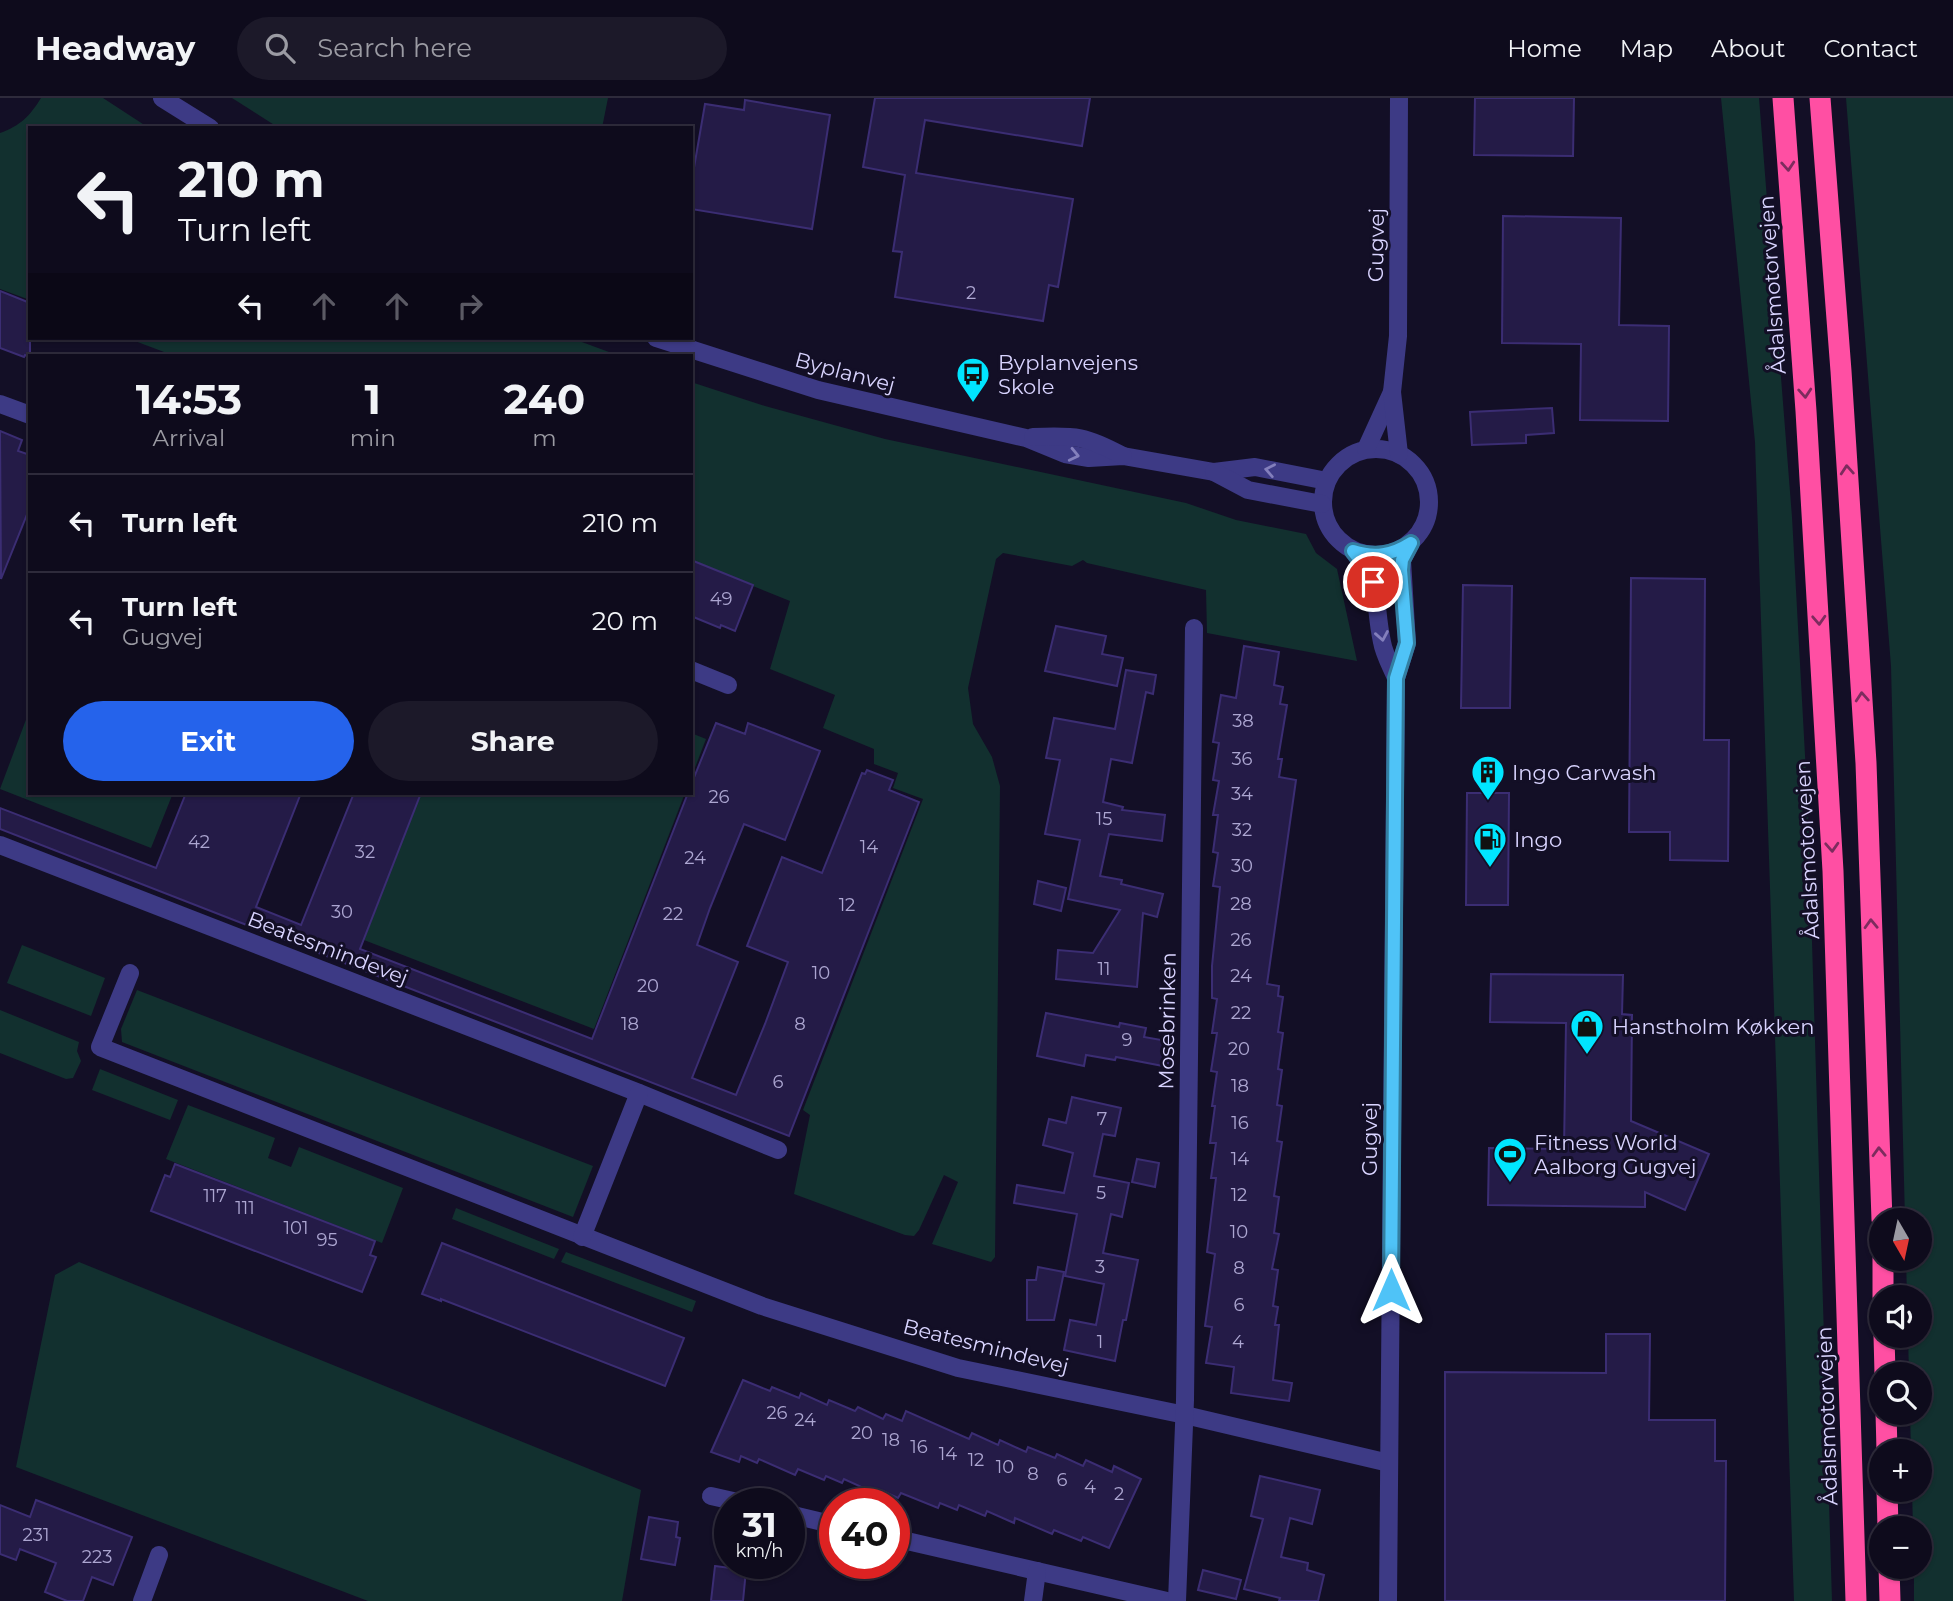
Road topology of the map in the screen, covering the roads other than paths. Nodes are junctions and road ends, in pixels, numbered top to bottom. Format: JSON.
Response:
{"nodes":[{"id":1,"x":162,"y":98,"type":"edge"},
{"id":2,"x":1399,"y":98,"type":"edge"},
{"id":3,"x":1783,"y":98,"type":"edge"},
{"id":4,"x":1820,"y":98,"type":"edge"},
{"id":5,"x":207,"y":126,"type":"edge"},
{"id":6,"x":662,"y":340,"type":"edge"},
{"id":7,"x":1392,"y":392,"type":"junction"},
{"id":8,"x":0,"y":404,"type":"edge"},
{"id":9,"x":28,"y":414,"type":"edge"},
{"id":10,"x":1366,"y":449,"type":"junction"},
{"id":11,"x":1399,"y":454,"type":"junction"},
{"id":12,"x":1214,"y":472,"type":"junction"},
{"id":13,"x":1326,"y":481,"type":"junction"},
{"id":14,"x":1322,"y":504,"type":"junction"},
{"id":15,"x":1411,"y":543,"type":"junction"},
{"id":16,"x":1353,"y":551,"type":"junction"},
{"id":17,"x":1194,"y":628,"type":"dead end"},
{"id":18,"x":693,"y":671,"type":"edge"},
{"id":19,"x":1396,"y":678,"type":"junction"},
{"id":20,"x":728,"y":684,"type":"dead end"},
{"id":21,"x":0,"y":845,"type":"edge"},
{"id":22,"x":130,"y":973,"type":"dead end"},
{"id":23,"x":639,"y":1093,"type":"junction"},
{"id":24,"x":778,"y":1150,"type":"dead end"},
{"id":25,"x":1882,"y":1208,"type":"edge"},
{"id":26,"x":582,"y":1237,"type":"junction"},
{"id":27,"x":1185,"y":1415,"type":"junction"},
{"id":28,"x":1389,"y":1463,"type":"junction"},
{"id":29,"x":711,"y":1496,"type":"dead end"},
{"id":30,"x":714,"y":1497,"type":"edge"},
{"id":31,"x":910,"y":1542,"type":"edge"},
{"id":32,"x":159,"y":1555,"type":"dead end"},
{"id":33,"x":1037,"y":1571,"type":"junction"},
{"id":34,"x":1889,"y":1579,"type":"edge"},
{"id":35,"x":142,"y":1601,"type":"edge"},
{"id":36,"x":1033,"y":1601,"type":"edge"},
{"id":37,"x":1167,"y":1601,"type":"edge"},
{"id":38,"x":1177,"y":1601,"type":"edge"},
{"id":39,"x":1388,"y":1601,"type":"edge"},
{"id":40,"x":1856,"y":1601,"type":"edge"},
{"id":41,"x":1890,"y":1601,"type":"edge"}],
"edges":[{"from":1,"to":5,"type":"street"},
{"from":2,"to":7,"type":"street","name":"Gugvej"},
{"from":3,"to":40,"type":"highway","name":"Ådalsmotorvejen","one_way":true},
{"from":25,"to":4,"type":"highway","one_way":true},
{"from":6,"to":12,"type":"street","name":"Byplanvej"},
{"from":7,"to":10,"type":"street","name":"Gugvej"},
{"from":7,"to":11,"type":"street","name":"Gugvej"},
{"from":8,"to":9,"type":"street"},
{"from":10,"to":11,"type":"street"},
{"from":10,"to":13,"type":"street"},
{"from":11,"to":15,"type":"street"},
{"from":13,"to":12,"type":"street","name":"Byplanvej","one_way":true},
{"from":12,"to":14,"type":"street","name":"Byplanvej"},
{"from":13,"to":14,"type":"street"},
{"from":14,"to":16,"type":"street"},
{"from":15,"to":16,"type":"street"},
{"from":15,"to":19,"type":"street","name":"Gugvej"},
{"from":16,"to":19,"type":"street","name":"Gugvej","one_way":true},
{"from":17,"to":27,"type":"street","name":"Mosebrinken"},
{"from":18,"to":20,"type":"street"},
{"from":19,"to":28,"type":"street","name":"Gugvej"},
{"from":21,"to":23,"type":"street","name":"Beatesmindevej"},
{"from":22,"to":26,"type":"street","name":"Beatesmindevej"},
{"from":23,"to":24,"type":"street","name":"Beatesmindevej"},
{"from":23,"to":26,"type":"street"},
{"from":26,"to":27,"type":"street","name":"Beatesmindevej"},
{"from":27,"to":28,"type":"street","name":"Beatesmindevej"},
{"from":27,"to":38,"type":"street","name":"Mosebrinken"},
{"from":28,"to":39,"type":"street","name":"Gugvej"},
{"from":29,"to":30,"type":"street"},
{"from":31,"to":33,"type":"street"},
{"from":32,"to":35,"type":"street"},
{"from":33,"to":36,"type":"street"},
{"from":33,"to":37,"type":"street"},
{"from":34,"to":41,"type":"highway"}]}
